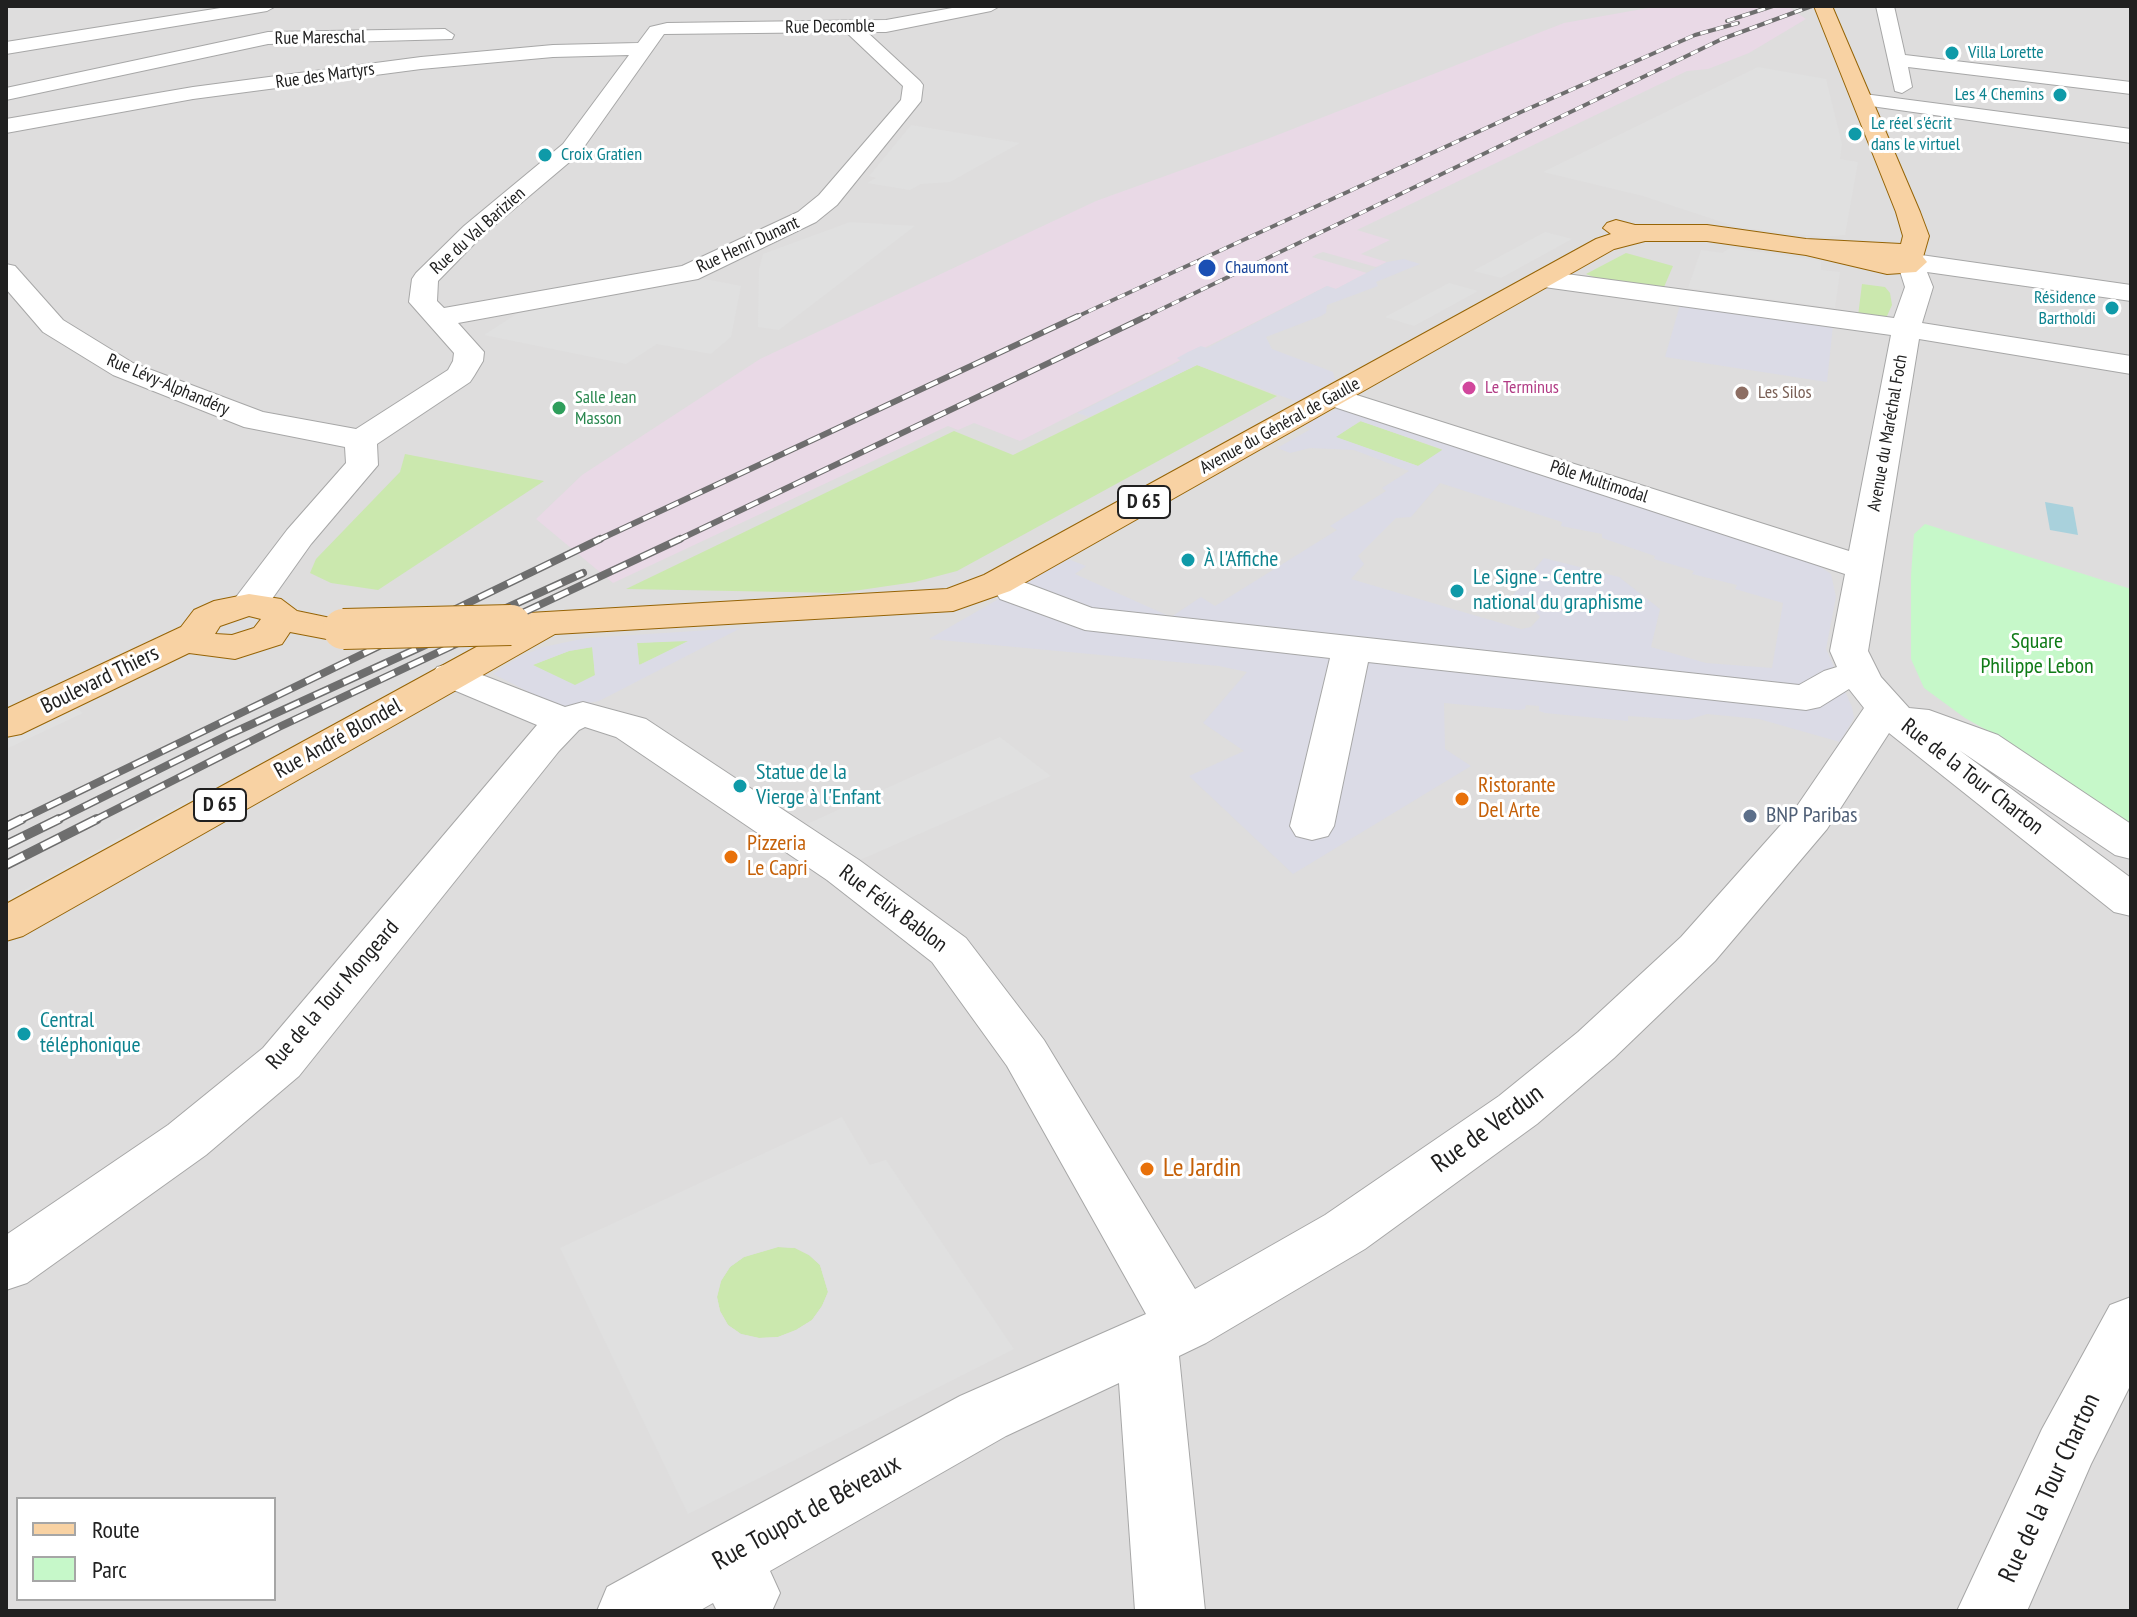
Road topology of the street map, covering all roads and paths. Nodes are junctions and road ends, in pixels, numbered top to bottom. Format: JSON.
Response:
{"nodes":[{"id":1,"x":991,"y":6,"type":"edge"},
{"id":2,"x":1823,"y":6,"type":"edge"},
{"id":3,"x":1885,"y":6,"type":"edge"},
{"id":4,"x":259,"y":7,"type":"edge"},
{"id":5,"x":687,"y":11,"type":"dead end"},
{"id":6,"x":851,"y":27,"type":"junction"},
{"id":7,"x":653,"y":29,"type":"junction"},
{"id":8,"x":535,"y":33,"type":"dead end"},
{"id":9,"x":472,"y":35,"type":"dead end"},
{"id":10,"x":268,"y":38,"type":"junction"},
{"id":11,"x":6,"y":48,"type":"edge"},
{"id":12,"x":1897,"y":60,"type":"junction"},
{"id":13,"x":2131,"y":88,"type":"edge"},
{"id":14,"x":6,"y":94,"type":"edge"},
{"id":15,"x":1864,"y":100,"type":"junction"},
{"id":16,"x":1897,"y":102,"type":"junction"},
{"id":17,"x":6,"y":126,"type":"edge"},
{"id":18,"x":2131,"y":136,"type":"edge"},
{"id":19,"x":1910,"y":225,"type":"junction"},
{"id":20,"x":1869,"y":256,"type":"junction"},
{"id":21,"x":1912,"y":261,"type":"junction"},
{"id":22,"x":6,"y":272,"type":"edge"},
{"id":23,"x":1544,"y":279,"type":"junction"},
{"id":24,"x":2131,"y":293,"type":"edge"},
{"id":25,"x":1910,"y":314,"type":"junction"},
{"id":26,"x":437,"y":318,"type":"junction"},
{"id":27,"x":2131,"y":365,"type":"edge"},
{"id":28,"x":1333,"y":397,"type":"junction"},
{"id":29,"x":361,"y":440,"type":"junction"},
{"id":30,"x":1864,"y":568,"type":"junction"},
{"id":31,"x":1013,"y":591,"type":"dead end"},
{"id":32,"x":263,"y":622,"type":"junction"},
{"id":33,"x":527,"y":625,"type":"junction"},
{"id":34,"x":1352,"y":648,"type":"junction"},
{"id":35,"x":451,"y":675,"type":"junction"},
{"id":36,"x":574,"y":718,"type":"junction"},
{"id":37,"x":1866,"y":719,"type":"junction"},
{"id":38,"x":6,"y":725,"type":"edge"},
{"id":39,"x":1312,"y":826,"type":"dead end"},
{"id":40,"x":2131,"y":845,"type":"edge"},
{"id":41,"x":2131,"y":901,"type":"edge"},
{"id":42,"x":6,"y":925,"type":"edge"},
{"id":43,"x":10,"y":1258,"type":"edge"},
{"id":44,"x":2131,"y":1323,"type":"edge"},
{"id":45,"x":1166,"y":1333,"type":"junction"},
{"id":46,"x":983,"y":1416,"type":"joint"},
{"id":47,"x":632,"y":1611,"type":"edge"},
{"id":48,"x":1170,"y":1611,"type":"edge"},
{"id":49,"x":1992,"y":1611,"type":"edge"}],
"edges":[{"from":1,"to":6,"type":"street","name":"Rue Decomble"},
{"from":2,"to":15,"type":"main road","name":"Avenue du Maréchal Foch"},
{"from":3,"to":12,"type":"street"},
{"from":4,"to":10,"type":"street"},
{"from":4,"to":11,"type":"street"},
{"from":5,"to":7,"type":"street"},
{"from":6,"to":7,"type":"street","name":"Rue Decomble"},
{"from":6,"to":26,"type":"street","name":"Rue Henri Dunant"},
{"from":7,"to":8,"type":"street"},
{"from":7,"to":17,"type":"street","name":"Rue des Martyrs"},
{"from":7,"to":26,"type":"street","name":"Rue du Val Barizien"},
{"from":9,"to":10,"type":"street","name":"Rue Mareschal"},
{"from":10,"to":14,"type":"street","name":"Rue Mareschal"},
{"from":12,"to":13,"type":"street"},
{"from":12,"to":16,"type":"street"},
{"from":15,"to":16,"type":"street"},
{"from":15,"to":19,"type":"main road","name":"Avenue du Maréchal Foch"},
{"from":16,"to":18,"type":"street"},
{"from":19,"to":20,"type":"main road"},
{"from":19,"to":21,"type":"main road","name":"Avenue du Maréchal Foch"},
{"from":20,"to":21,"type":"main road","name":"Avenue du Général de Gaulle"},
{"from":20,"to":23,"type":"main road","name":"Avenue du Général de Gaulle","number":"D 65"},
{"from":20,"to":25,"type":"street"},
{"from":21,"to":24,"type":"street"},
{"from":21,"to":25,"type":"street","name":"Avenue du Maréchal Foch"},
{"from":22,"to":29,"type":"street","name":"Rue Lévy-Alphandéry"},
{"from":23,"to":25,"type":"street"},
{"from":23,"to":28,"type":"main road","name":"Avenue du Général de Gaulle","number":"D 65"},
{"from":25,"to":27,"type":"street"},
{"from":25,"to":30,"type":"street","name":"Avenue du Maréchal Foch"},
{"from":26,"to":29,"type":"street","name":"Rue du Val Barizien"},
{"from":28,"to":30,"type":"street","name":"Pôle Multimodal"},
{"from":28,"to":33,"type":"main road","name":"Avenue du Général de Gaulle","number":"D 65"},
{"from":29,"to":32,"type":"street"},
{"from":30,"to":37,"type":"street","name":"Avenue du Maréchal Foch"},
{"from":31,"to":34,"type":"street"},
{"from":32,"to":33,"type":"main road","number":"D 65","bridge":true},
{"from":32,"to":38,"type":"main road","name":"Boulevard Thiers"},
{"from":33,"to":35,"type":"main road","name":"Rue André Blondel","number":"D 65"},
{"from":34,"to":37,"type":"street"},
{"from":34,"to":39,"type":"street"},
{"from":35,"to":36,"type":"street","name":"Rue Félix Bablon"},
{"from":35,"to":42,"type":"main road","name":"Rue André Blondel","number":"D 65"},
{"from":36,"to":43,"type":"street","name":"Rue de la Tour Mongeard"},
{"from":36,"to":45,"type":"street","name":"Rue Félix Bablon"},
{"from":37,"to":40,"type":"street","name":"Rue de la Tour Charton"},
{"from":37,"to":41,"type":"street","name":"Rue de la Tour Charton"},
{"from":37,"to":45,"type":"street","name":"Rue de Verdun"},
{"from":44,"to":49,"type":"street","name":"Rue de la Tour Charton"},
{"from":45,"to":46,"type":"street","name":"Rue de Verdun"},
{"from":45,"to":48,"type":"street"},
{"from":46,"to":47,"type":"street","name":"Rue Toupot de Béveaux"}]}
